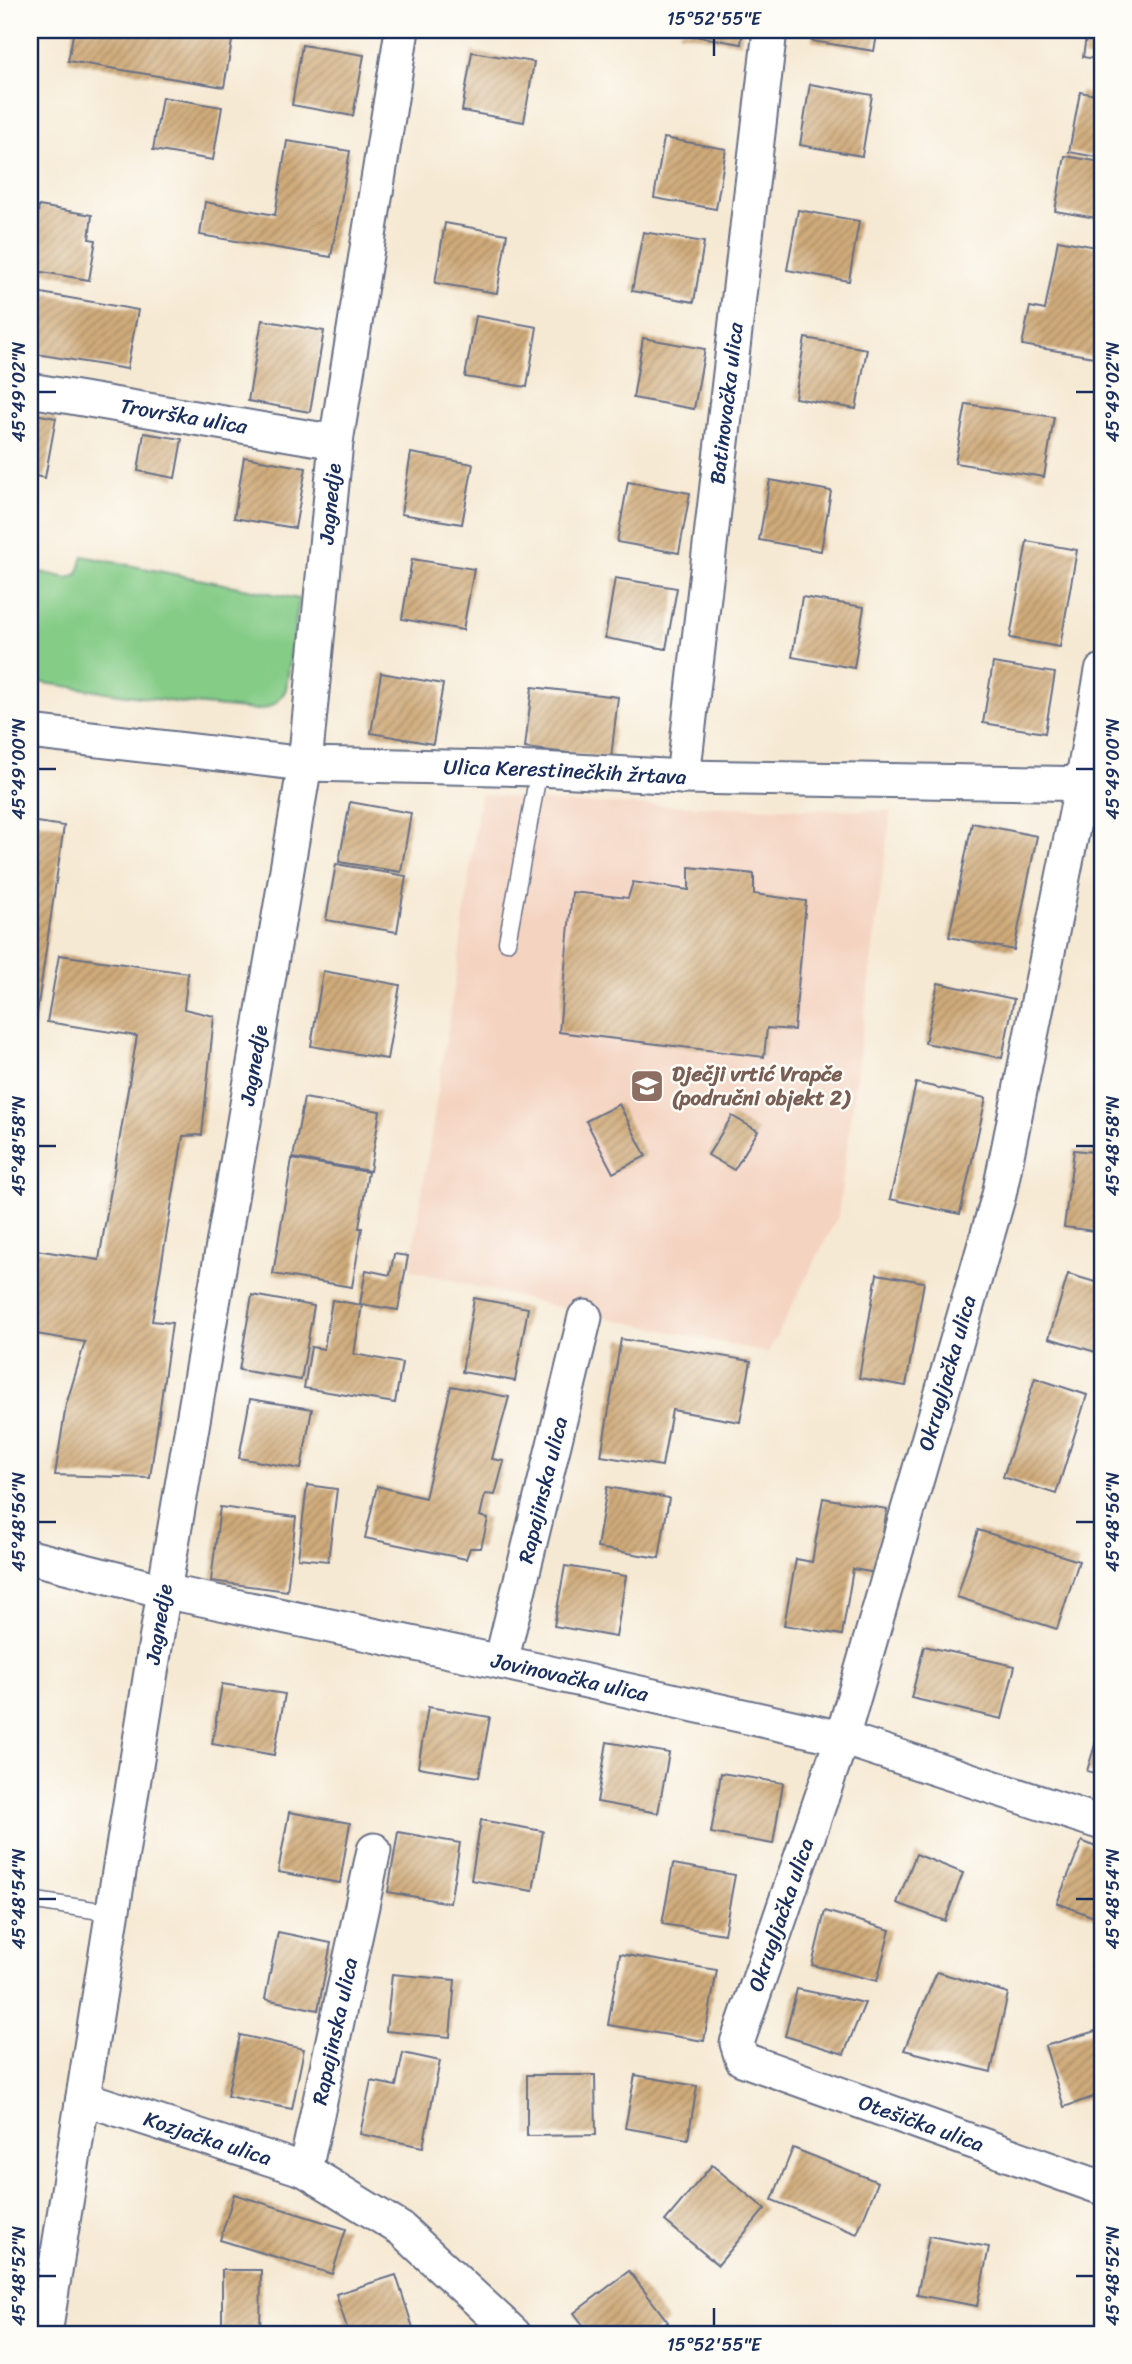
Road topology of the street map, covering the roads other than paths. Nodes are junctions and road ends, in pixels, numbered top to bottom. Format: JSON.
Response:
{"nodes":[{"id":1,"x":402,"y":30,"type":"edge"},
{"id":2,"x":770,"y":30,"type":"edge"},
{"id":3,"x":30,"y":390,"type":"edge"},
{"id":4,"x":336,"y":442,"type":"junction"},
{"id":5,"x":1102,"y":671,"type":"edge"},
{"id":6,"x":30,"y":732,"type":"edge"},
{"id":7,"x":305,"y":764,"type":"junction"},
{"id":8,"x":539,"y":769,"type":"junction"},
{"id":9,"x":683,"y":777,"type":"junction"},
{"id":10,"x":1092,"y":783,"type":"edge"},
{"id":11,"x":507,"y":942,"type":"dead end"},
{"id":12,"x":585,"y":1317,"type":"dead end"},
{"id":13,"x":30,"y":1557,"type":"edge"},
{"id":14,"x":164,"y":1591,"type":"junction"},
{"id":15,"x":501,"y":1662,"type":"junction"},
{"id":16,"x":842,"y":1738,"type":"junction"},
{"id":17,"x":1102,"y":1823,"type":"edge"},
{"id":18,"x":374,"y":1850,"type":"dead end"},
{"id":19,"x":30,"y":1900,"type":"edge"},
{"id":20,"x":113,"y":1913,"type":"junction"},
{"id":21,"x":742,"y":2059,"type":"joint"},
{"id":22,"x":83,"y":2098,"type":"junction"},
{"id":23,"x":305,"y":2170,"type":"junction"},
{"id":24,"x":1102,"y":2188,"type":"edge"},
{"id":25,"x":45,"y":2334,"type":"edge"},
{"id":26,"x":514,"y":2334,"type":"edge"}],
"edges":[{"from":1,"to":4,"type":"street","name":"Jagnedje"},
{"from":2,"to":9,"type":"street","name":"Batinovačka ulica"},
{"from":3,"to":4,"type":"street","name":"Trovrška ulica"},
{"from":4,"to":7,"type":"street","name":"Jagnedje"},
{"from":5,"to":10,"type":"street","name":"Okrugljačka ulica"},
{"from":6,"to":7,"type":"street","name":"Ulica Kerestinečkih žrtava"},
{"from":7,"to":8,"type":"street","name":"Ulica Kerestinečkih žrtava"},
{"from":7,"to":14,"type":"street","name":"Jagnedje"},
{"from":8,"to":9,"type":"street","name":"Ulica Kerestinečkih žrtava"},
{"from":8,"to":11,"type":"lane"},
{"from":9,"to":10,"type":"street","name":"Ulica Kerestinečkih žrtava"},
{"from":10,"to":16,"type":"street","name":"Okrugljačka ulica"},
{"from":12,"to":15,"type":"street","name":"Rapajinska ulica"},
{"from":13,"to":14,"type":"street","name":"Jovinovačka ulica"},
{"from":14,"to":15,"type":"street","name":"Jovinovačka ulica"},
{"from":14,"to":20,"type":"street","name":"Jagnedje"},
{"from":15,"to":16,"type":"street","name":"Jovinovačka ulica"},
{"from":16,"to":17,"type":"street","name":"Jovinovačka ulica"},
{"from":16,"to":21,"type":"street","name":"Okrugljačka ulica"},
{"from":18,"to":23,"type":"street","name":"Rapajinska ulica"},
{"from":19,"to":20,"type":"lane"},
{"from":20,"to":22,"type":"street","name":"Jagnedje"},
{"from":21,"to":24,"type":"street","name":"Otešička ulica"},
{"from":22,"to":23,"type":"street","name":"Kozjačka ulica"},
{"from":22,"to":25,"type":"street"},
{"from":23,"to":26,"type":"street","name":"Kozjačka ulica"}]}
